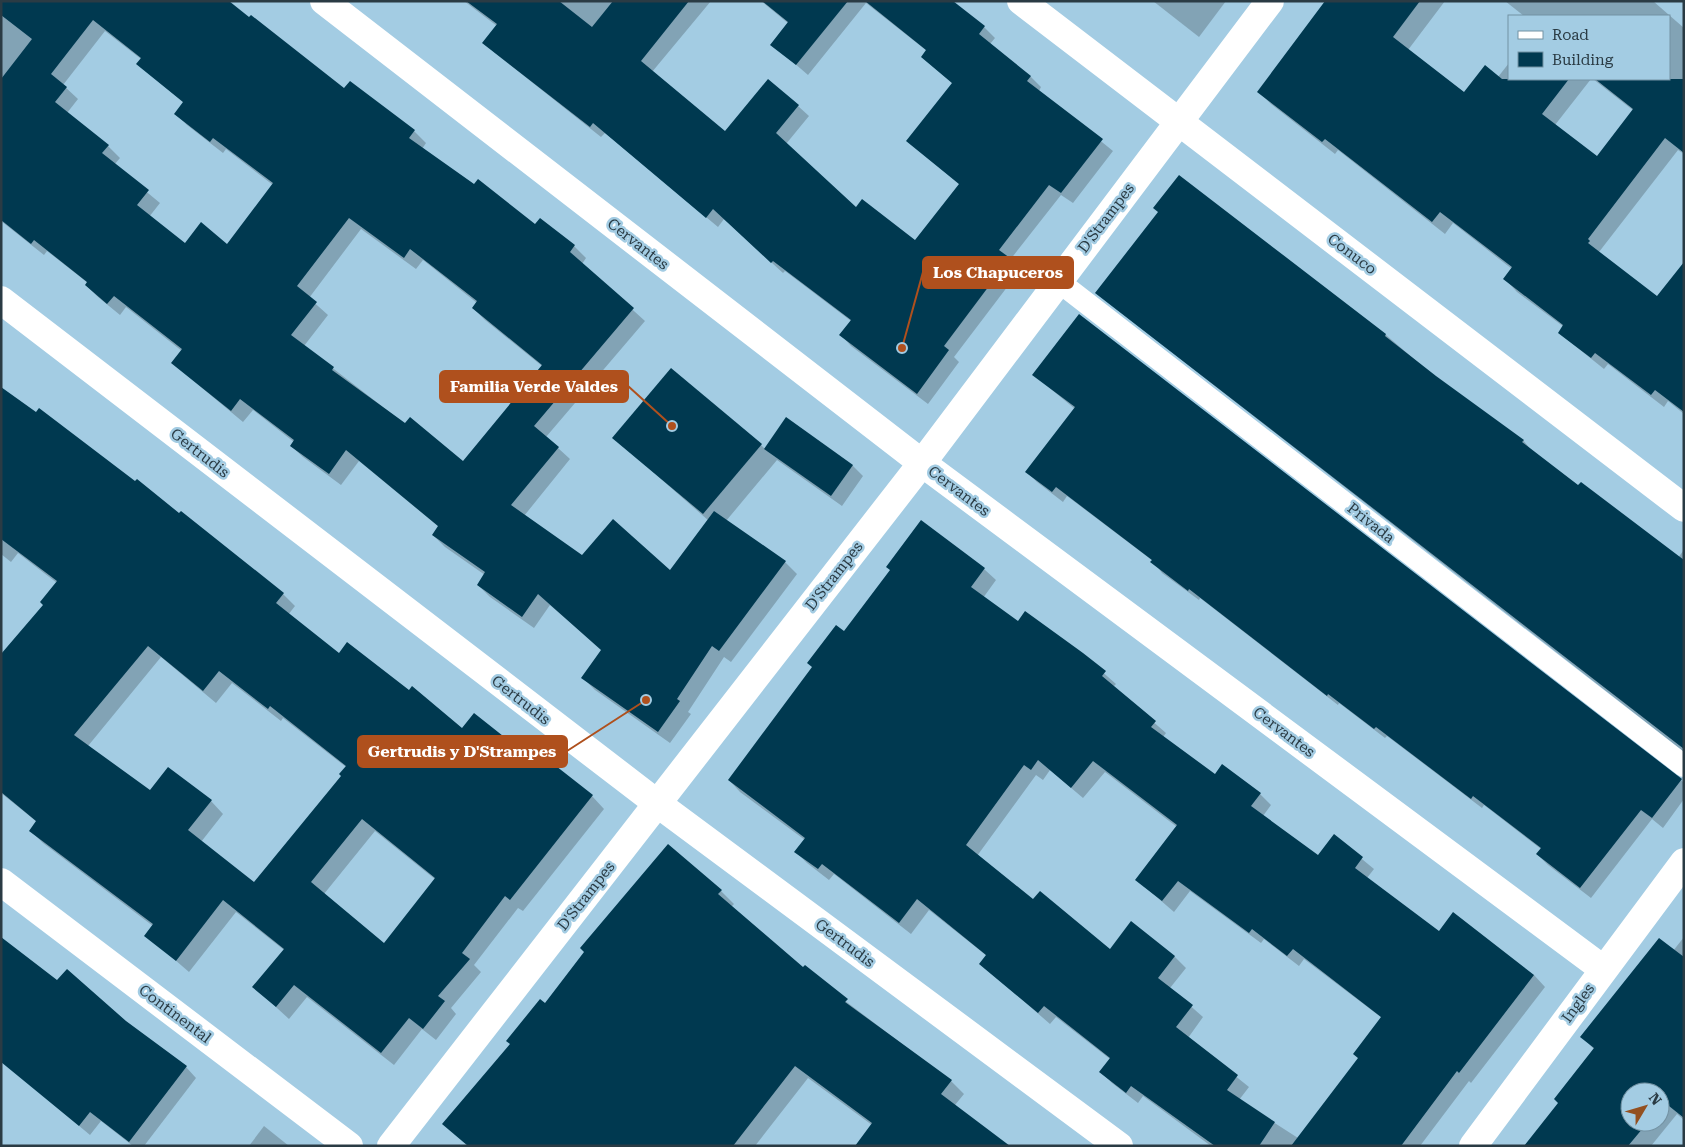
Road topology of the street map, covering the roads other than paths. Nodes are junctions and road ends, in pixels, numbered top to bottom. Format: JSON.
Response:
{"nodes":[{"id":1,"x":324,"y":1,"type":"edge"},
{"id":2,"x":1020,"y":1,"type":"edge"},
{"id":3,"x":1270,"y":1,"type":"edge"},
{"id":4,"x":1179,"y":122,"type":"junction"},
{"id":5,"x":1058,"y":281,"type":"junction"},
{"id":6,"x":1,"y":300,"type":"edge"},
{"id":7,"x":922,"y":463,"type":"junction"},
{"id":8,"x":1684,"y":508,"type":"edge"},
{"id":9,"x":1684,"y":766,"type":"edge"},
{"id":10,"x":658,"y":804,"type":"junction"},
{"id":11,"x":1684,"y":862,"type":"edge"},
{"id":12,"x":1,"y":882,"type":"edge"},
{"id":13,"x":1603,"y":969,"type":"junction"},
{"id":14,"x":349,"y":1146,"type":"edge"},
{"id":15,"x":391,"y":1146,"type":"edge"},
{"id":16,"x":1119,"y":1146,"type":"edge"},
{"id":17,"x":1473,"y":1146,"type":"edge"}],
"edges":[{"from":1,"to":7,"type":"street","name":"Cervantes"},
{"from":2,"to":4,"type":"street","name":"Conuco"},
{"from":3,"to":4,"type":"street","name":"D'Strampes"},
{"from":4,"to":5,"type":"street","name":"D'Strampes"},
{"from":4,"to":8,"type":"street","name":"Conuco"},
{"from":5,"to":7,"type":"street","name":"D'Strampes"},
{"from":5,"to":9,"type":"lane","name":"Privada"},
{"from":6,"to":10,"type":"street","name":"Gertrudis"},
{"from":7,"to":10,"type":"street","name":"D'Strampes"},
{"from":7,"to":13,"type":"street","name":"Cervantes"},
{"from":10,"to":15,"type":"street","name":"D'Strampes"},
{"from":10,"to":16,"type":"street","name":"Gertrudis"},
{"from":11,"to":13,"type":"street","name":"Ingles"},
{"from":12,"to":14,"type":"street","name":"Continental"},
{"from":13,"to":17,"type":"street","name":"Ingles"}]}
